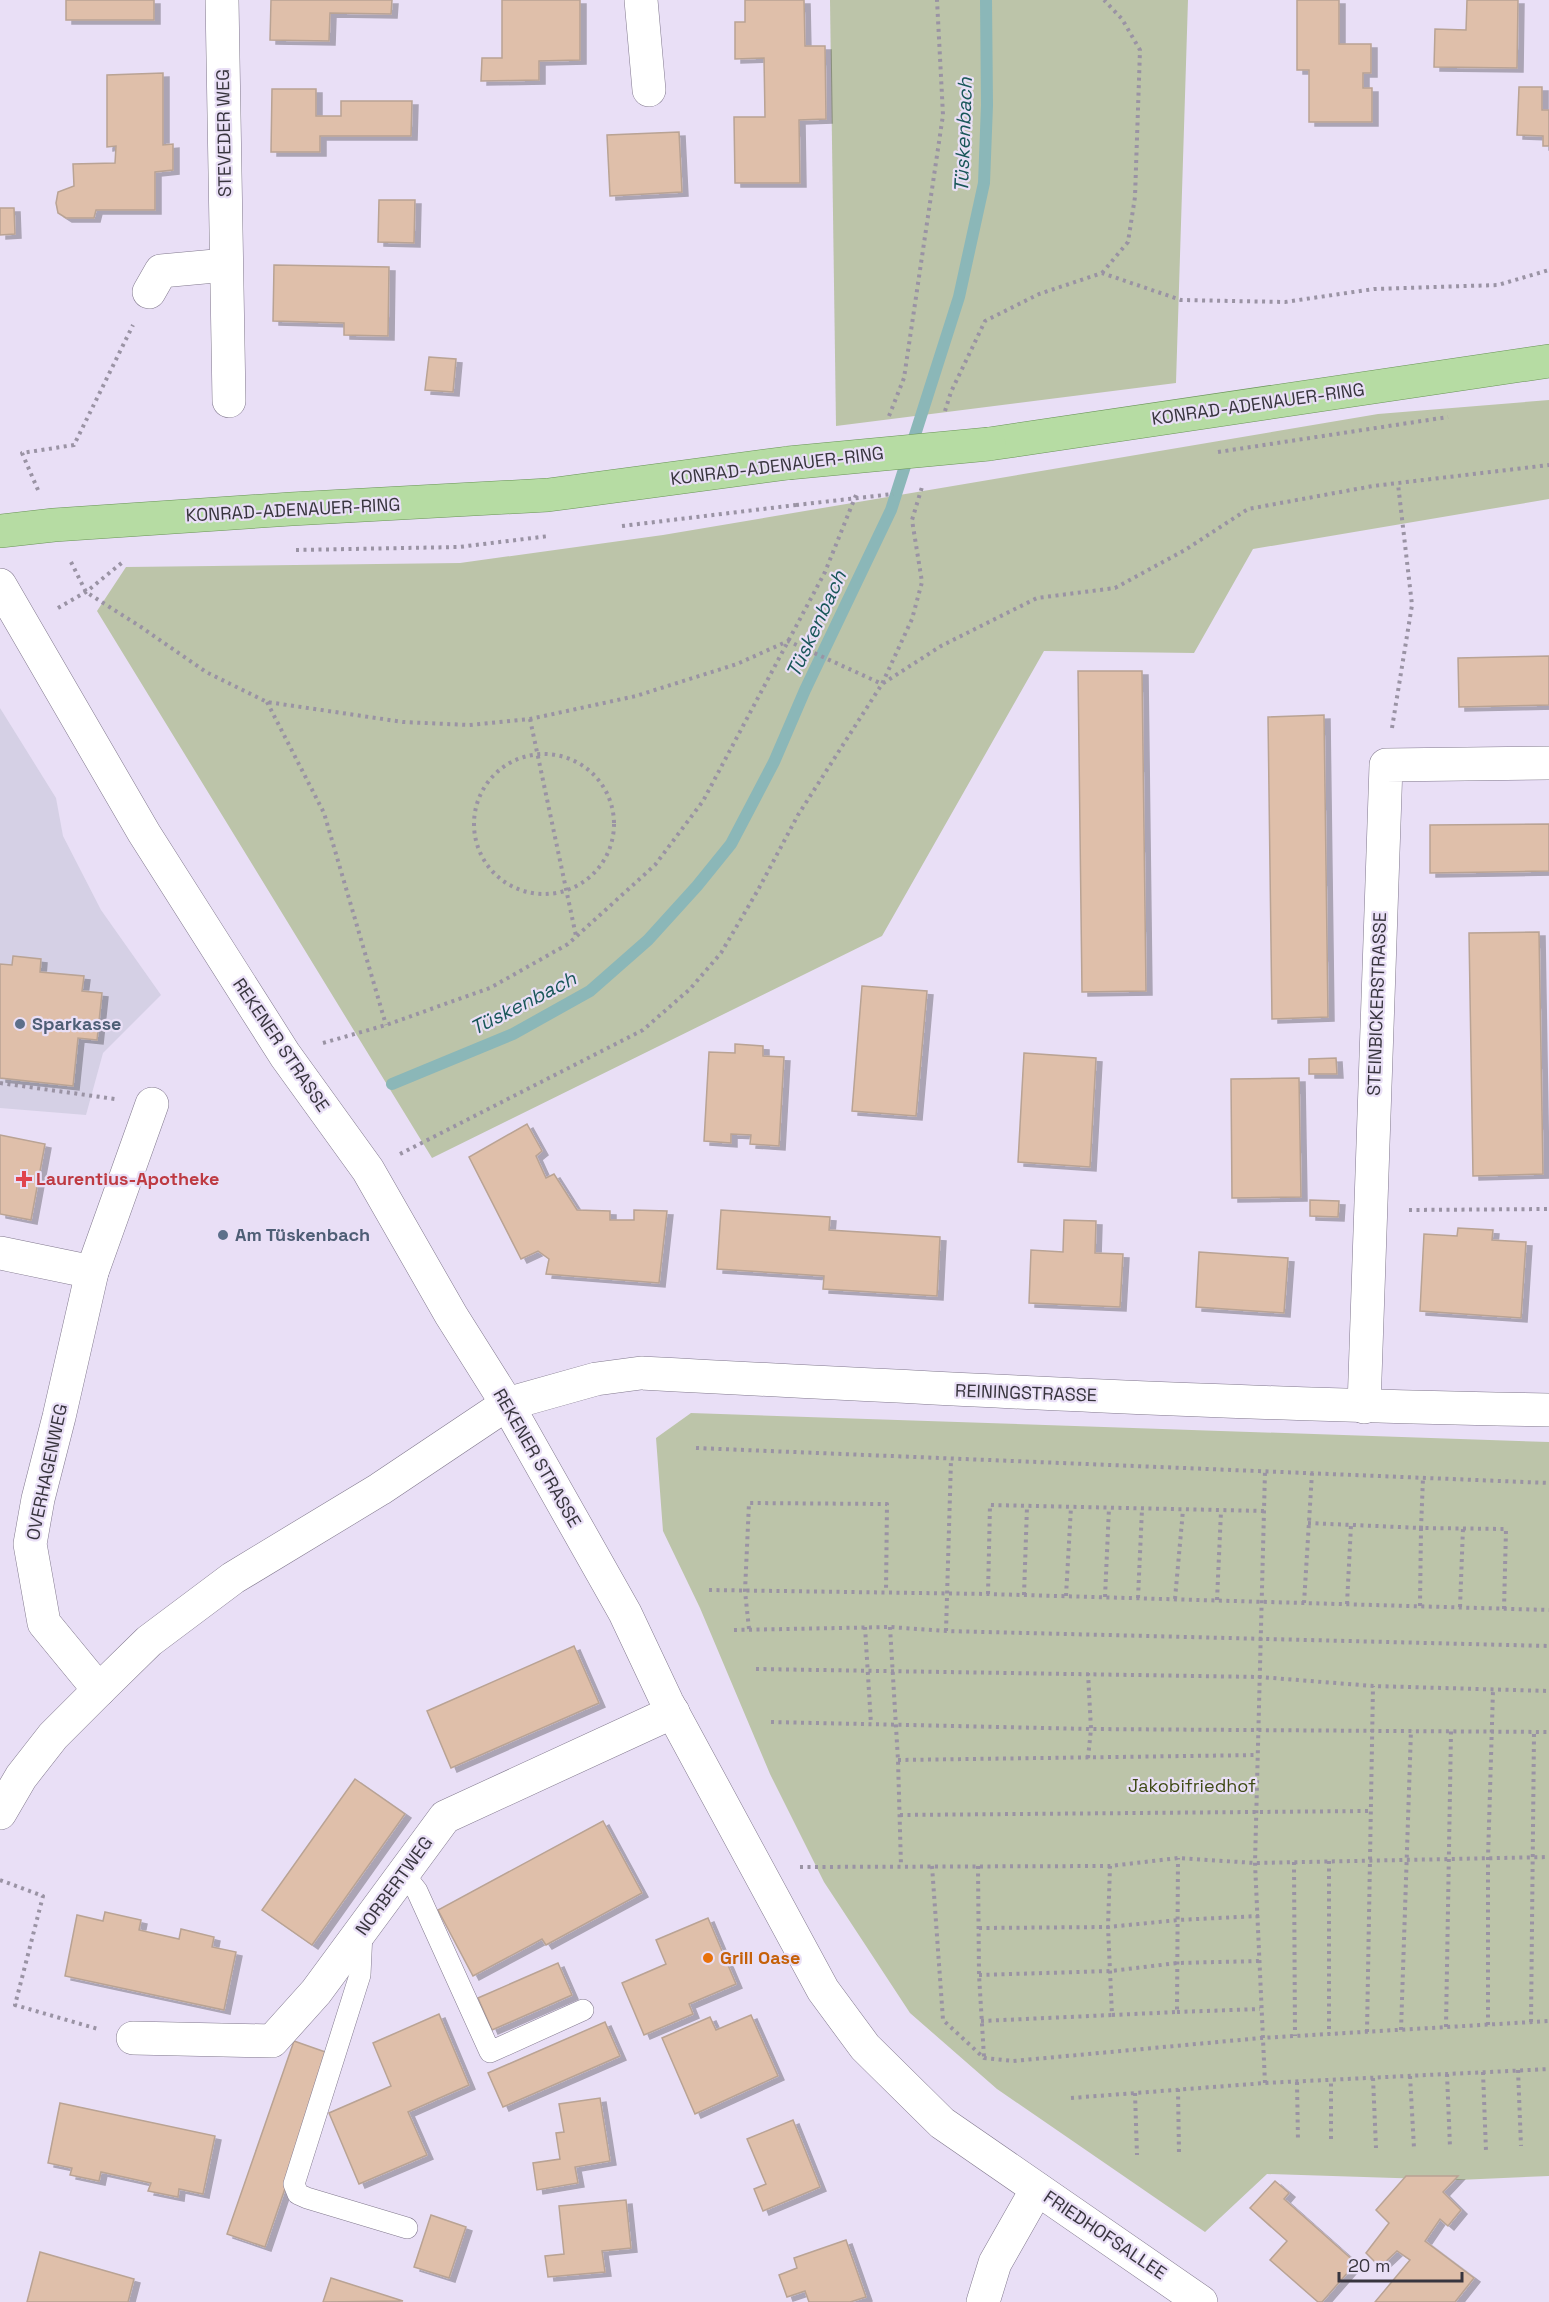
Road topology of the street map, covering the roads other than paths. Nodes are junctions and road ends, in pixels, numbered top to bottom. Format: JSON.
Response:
{"nodes":[{"id":1,"x":222,"y":0,"type":"edge"},
{"id":2,"x":641,"y":0,"type":"edge"},
{"id":3,"x":650,"y":90,"type":"dead end"},
{"id":4,"x":226,"y":265,"type":"junction"},
{"id":5,"x":149,"y":292,"type":"road end"},
{"id":6,"x":1549,"y":362,"type":"edge"},
{"id":7,"x":229,"y":401,"type":"dead end"},
{"id":8,"x":0,"y":531,"type":"edge"},
{"id":9,"x":0,"y":585,"type":"edge"},
{"id":10,"x":1549,"y":763,"type":"edge"},
{"id":11,"x":152,"y":1104,"type":"road end"},
{"id":12,"x":0,"y":1253,"type":"edge"},
{"id":13,"x":92,"y":1272,"type":"junction"},
{"id":14,"x":507,"y":1404,"type":"junction"},
{"id":15,"x":1364,"y":1407,"type":"junction"},
{"id":16,"x":1549,"y":1410,"type":"edge"},
{"id":17,"x":99,"y":1690,"type":"junction"},
{"id":18,"x":673,"y":1712,"type":"junction"},
{"id":19,"x":0,"y":1813,"type":"edge"},
{"id":20,"x":403,"y":1873,"type":"junction"},
{"id":21,"x":363,"y":1929,"type":"junction"},
{"id":22,"x":583,"y":2010,"type":"dead end"},
{"id":23,"x":133,"y":2038,"type":"road end"},
{"id":24,"x":1037,"y":2189,"type":"junction"},
{"id":25,"x":407,"y":2228,"type":"dead end"},
{"id":26,"x":983,"y":2302,"type":"edge"},
{"id":27,"x":1201,"y":2302,"type":"edge"}],
"edges":[{"from":1,"to":4,"type":"street","name":"STEVEDER WEG"},
{"from":2,"to":3,"type":"street"},
{"from":4,"to":5,"type":"street"},
{"from":4,"to":7,"type":"street","name":"STEVEDER WEG"},
{"from":6,"to":8,"type":"main road","name":"KONRAD-ADENAUER-RING","bridge":true},
{"from":9,"to":14,"type":"street","name":"REKENER STRASSE"},
{"from":10,"to":15,"type":"street","name":"STEINBICKERSTRASSE"},
{"from":11,"to":13,"type":"street","name":"OVERHAGENWEG"},
{"from":12,"to":13,"type":"street"},
{"from":13,"to":17,"type":"street","name":"OVERHAGENWEG"},
{"from":14,"to":15,"type":"street","name":"REININGSTRASSE"},
{"from":14,"to":17,"type":"street"},
{"from":14,"to":18,"type":"street","name":"REKENER STRASSE"},
{"from":15,"to":16,"type":"street","name":"REININGSTRASSE"},
{"from":17,"to":19,"type":"street"},
{"from":18,"to":20,"type":"street","name":"NORBERTWEG"},
{"from":18,"to":24,"type":"street","name":"REKENER STRASSE"},
{"from":20,"to":21,"type":"street","name":"NORBERTWEG"},
{"from":20,"to":22,"type":"lane"},
{"from":21,"to":23,"type":"street","name":"NORBERTWEG"},
{"from":21,"to":25,"type":"lane"},
{"from":24,"to":26,"type":"street"},
{"from":24,"to":27,"type":"street","name":"FRIEDHOFSALLEE"}]}
